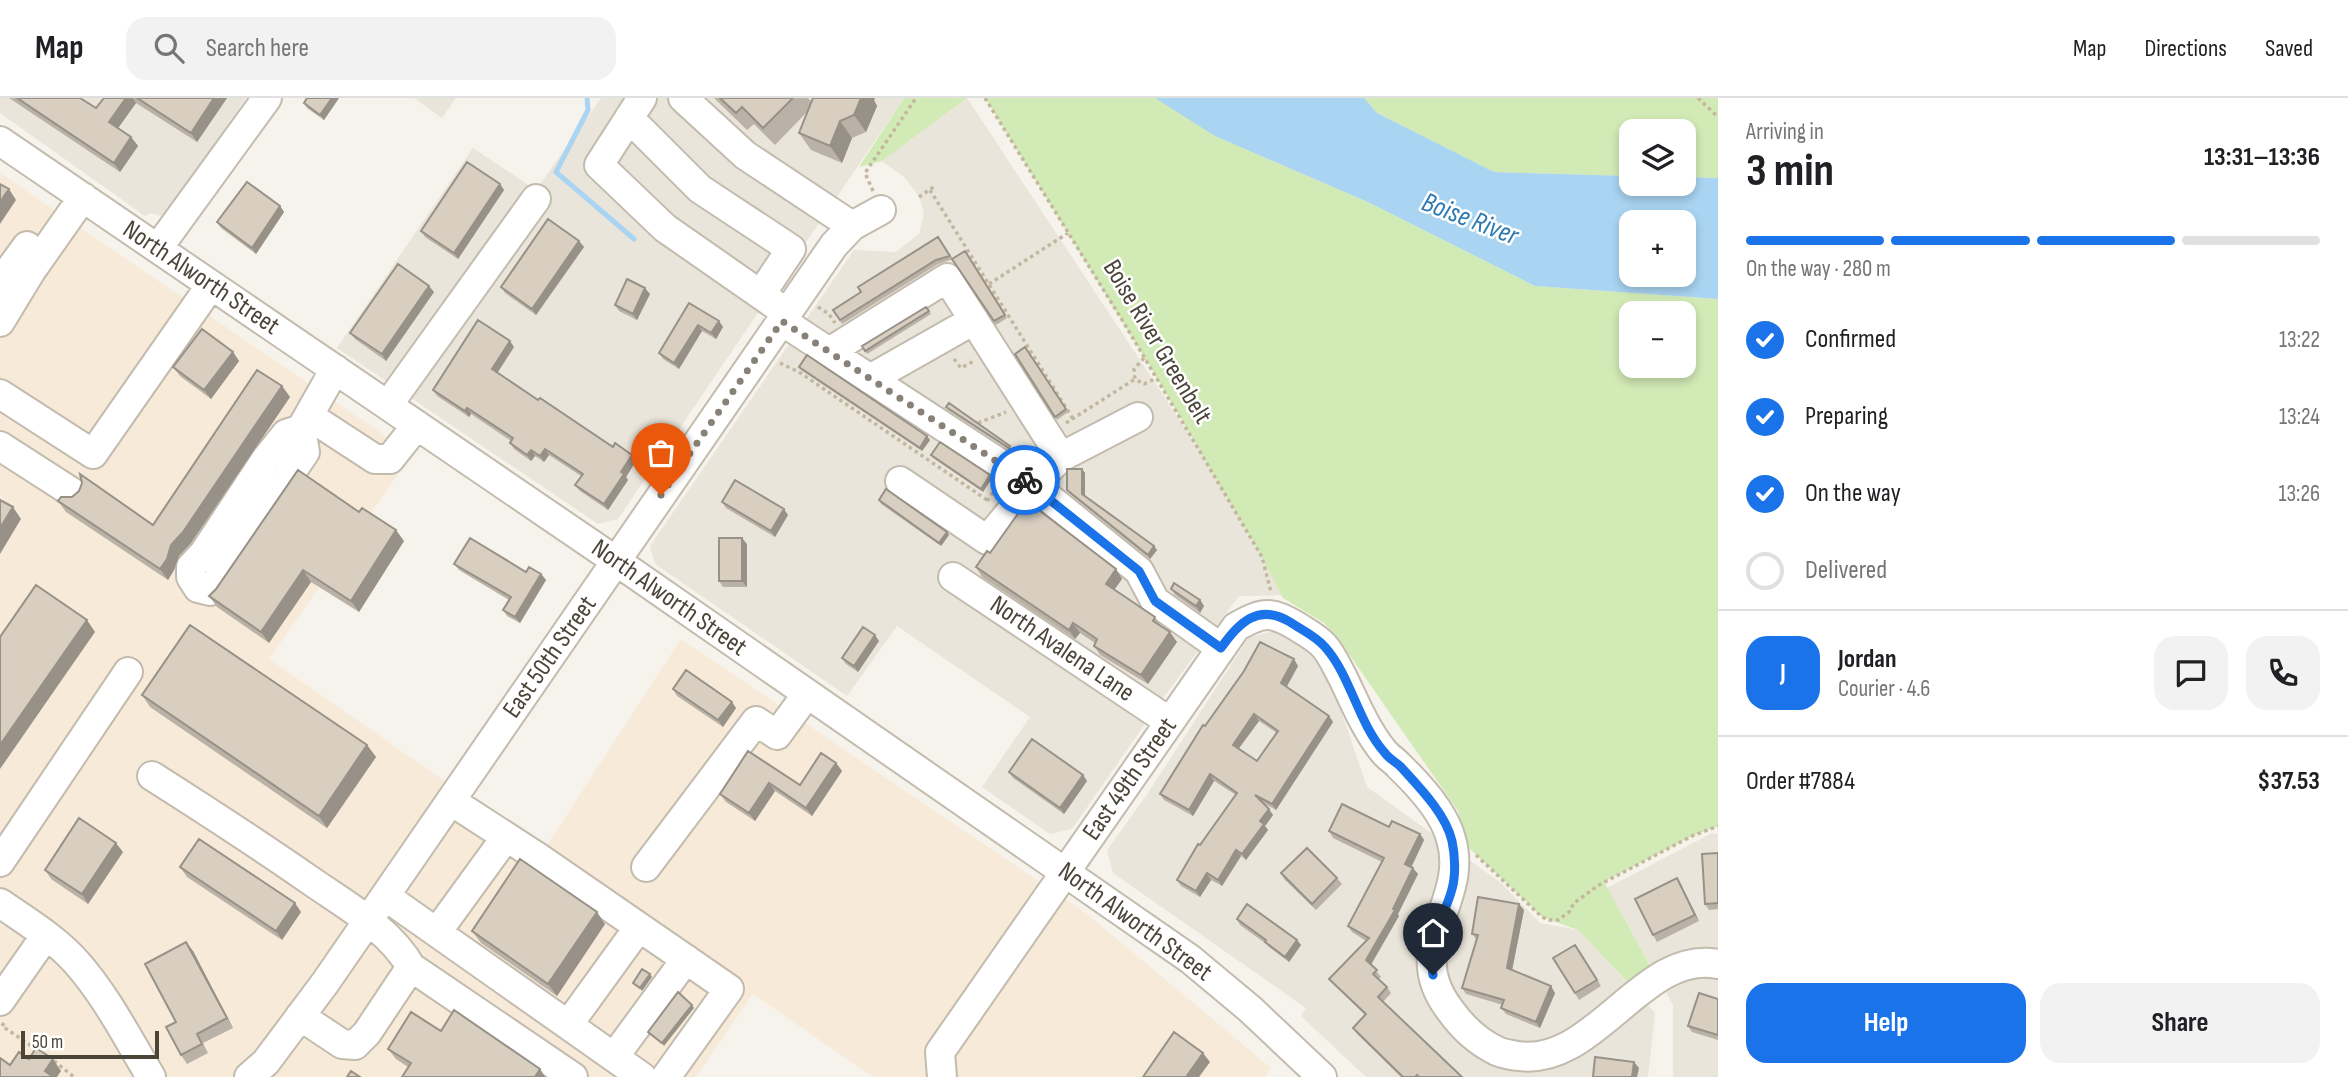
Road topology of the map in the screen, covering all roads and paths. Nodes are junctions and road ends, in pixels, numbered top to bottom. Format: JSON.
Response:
{"nodes":[{"id":1,"x":267,"y":98,"type":"edge"},
{"id":2,"x":682,"y":98,"type":"edge"},
{"id":3,"x":916,"y":98,"type":"edge"},
{"id":4,"x":985,"y":98,"type":"edge"},
{"id":5,"x":1698,"y":98,"type":"edge"},
{"id":6,"x":635,"y":108,"type":"edge"},
{"id":7,"x":1718,"y":117,"type":"edge"},
{"id":8,"x":0,"y":141,"type":"edge"},
{"id":9,"x":865,"y":173,"type":"dead end"},
{"id":10,"x":935,"y":186,"type":"dead end"},
{"id":11,"x":930,"y":190,"type":"junction"},
{"id":12,"x":76,"y":193,"type":"junction"},
{"id":13,"x":919,"y":197,"type":"dead end"},
{"id":14,"x":536,"y":199,"type":"dead end"},
{"id":15,"x":881,"y":210,"type":"dead end"},
{"id":16,"x":852,"y":226,"type":"junction"},
{"id":17,"x":1068,"y":233,"type":"junction"},
{"id":18,"x":158,"y":248,"type":"junction"},
{"id":19,"x":0,"y":283,"type":"edge"},
{"id":20,"x":211,"y":285,"type":"junction"},
{"id":21,"x":989,"y":285,"type":"junction"},
{"id":22,"x":761,"y":294,"type":"junction"},
{"id":23,"x":794,"y":312,"type":"junction"},
{"id":24,"x":974,"y":320,"type":"junction"},
{"id":25,"x":0,"y":322,"type":"edge"},
{"id":26,"x":834,"y":340,"type":"junction"},
{"id":27,"x":952,"y":358,"type":"dead end"},
{"id":28,"x":1144,"y":358,"type":"junction"},
{"id":29,"x":774,"y":360,"type":"dead end"},
{"id":30,"x":976,"y":360,"type":"dead end"},
{"id":31,"x":335,"y":369,"type":"junction"},
{"id":32,"x":1157,"y":378,"type":"junction"},
{"id":33,"x":870,"y":379,"type":"junction"},
{"id":34,"x":1135,"y":379,"type":"junction"},
{"id":35,"x":0,"y":394,"type":"edge"},
{"id":36,"x":388,"y":405,"type":"junction"},
{"id":37,"x":1008,"y":411,"type":"dead end"},
{"id":38,"x":1138,"y":417,"type":"dead end"},
{"id":39,"x":1073,"y":419,"type":"junction"},
{"id":40,"x":305,"y":422,"type":"junction"},
{"id":41,"x":978,"y":423,"type":"edge"},
{"id":42,"x":418,"y":425,"type":"junction"},
{"id":43,"x":1062,"y":426,"type":"dead end"},
{"id":44,"x":0,"y":446,"type":"edge"},
{"id":45,"x":1061,"y":457,"type":"junction"},
{"id":46,"x":900,"y":481,"type":"dead end"},
{"id":47,"x":1033,"y":485,"type":"junction"},
{"id":48,"x":73,"y":493,"type":"edge"},
{"id":49,"x":997,"y":507,"type":"dead end"},
{"id":50,"x":616,"y":561,"type":"junction"},
{"id":51,"x":954,"y":576,"type":"dead end"},
{"id":52,"x":1277,"y":614,"type":"junction"},
{"id":53,"x":1221,"y":648,"type":"junction"},
{"id":54,"x":128,"y":672,"type":"dead end"},
{"id":55,"x":807,"y":694,"type":"junction"},
{"id":56,"x":1170,"y":722,"type":"junction"},
{"id":57,"x":152,"y":776,"type":"dead end"},
{"id":58,"x":451,"y":801,"type":"junction"},
{"id":59,"x":1718,"y":826,"type":"edge"},
{"id":60,"x":506,"y":837,"type":"junction"},
{"id":61,"x":1452,"y":839,"type":"junction"},
{"id":62,"x":0,"y":862,"type":"edge"},
{"id":63,"x":646,"y":867,"type":"dead end"},
{"id":64,"x":1066,"y":871,"type":"junction"},
{"id":65,"x":385,"y":896,"type":"junction"},
{"id":66,"x":0,"y":903,"type":"edge"},
{"id":67,"x":368,"y":920,"type":"junction"},
{"id":68,"x":639,"y":927,"type":"junction"},
{"id":69,"x":437,"y":932,"type":"junction"},
{"id":70,"x":46,"y":935,"type":"junction"},
{"id":71,"x":686,"y":959,"type":"junction"},
{"id":72,"x":1718,"y":964,"type":"edge"},
{"id":73,"x":411,"y":967,"type":"junction"},
{"id":74,"x":3,"y":1010,"type":"edge"},
{"id":75,"x":300,"y":1016,"type":"junction"},
{"id":76,"x":568,"y":1025,"type":"junction"},
{"id":77,"x":614,"y":1057,"type":"junction"},
{"id":78,"x":1530,"y":1067,"type":"edge"},
{"id":79,"x":941,"y":1076,"type":"edge"},
{"id":80,"x":74,"y":1077,"type":"edge"},
{"id":81,"x":151,"y":1077,"type":"edge"},
{"id":82,"x":249,"y":1077,"type":"edge"},
{"id":83,"x":573,"y":1077,"type":"edge"},
{"id":84,"x":642,"y":1077,"type":"edge"},
{"id":85,"x":666,"y":1077,"type":"edge"},
{"id":86,"x":1322,"y":1077,"type":"edge"}],
"edges":[{"from":1,"to":18,"type":"street"},
{"from":2,"to":16,"type":"street"},
{"from":3,"to":9,"type":"path"},
{"from":4,"to":17,"type":"path","name":"Boise River Greenbelt"},
{"from":5,"to":7,"type":"path"},
{"from":6,"to":22,"type":"street"},
{"from":6,"to":22,"type":"street"},
{"from":8,"to":12,"type":"street","name":"North Alworth Street"},
{"from":10,"to":11,"type":"path"},
{"from":11,"to":13,"type":"path"},
{"from":11,"to":21,"type":"path"},
{"from":12,"to":18,"type":"street","name":"North Alworth Street"},
{"from":12,"to":19,"type":"street"},
{"from":12,"to":25,"type":"street"},
{"from":14,"to":36,"type":"street"},
{"from":15,"to":16,"type":"street","name":"East 50th Street"},
{"from":16,"to":23,"type":"street","name":"East 50th Street"},
{"from":17,"to":21,"type":"path"},
{"from":17,"to":28,"type":"path","name":"Boise River Greenbelt"},
{"from":18,"to":20,"type":"street","name":"North Alworth Street"},
{"from":20,"to":31,"type":"street","name":"North Alworth Street"},
{"from":20,"to":35,"type":"street"},
{"from":21,"to":39,"type":"path"},
{"from":22,"to":23,"type":"street"},
{"from":23,"to":26,"type":"street"},
{"from":23,"to":26,"type":"path"},
{"from":23,"to":50,"type":"street","name":"East 50th Street"},
{"from":24,"to":26,"type":"street"},
{"from":24,"to":33,"type":"street"},
{"from":24,"to":45,"type":"street"},
{"from":26,"to":33,"type":"street"},
{"from":27,"to":30,"type":"path"},
{"from":28,"to":32,"type":"path","name":"Boise River Greenbelt"},
{"from":28,"to":34,"type":"path"},
{"from":29,"to":49,"type":"path"},
{"from":31,"to":36,"type":"street","name":"North Alworth Street"},
{"from":31,"to":40,"type":"street"},
{"from":32,"to":34,"type":"path"},
{"from":32,"to":52,"type":"path","name":"Boise River Greenbelt"},
{"from":33,"to":47,"type":"street"},
{"from":34,"to":39,"type":"path"},
{"from":36,"to":42,"type":"street","name":"North Alworth Street"},
{"from":37,"to":41,"type":"path"},
{"from":38,"to":45,"type":"street"},
{"from":39,"to":43,"type":"path"},
{"from":40,"to":40,"type":"street"},
{"from":40,"to":42,"type":"street"},
{"from":42,"to":50,"type":"street","name":"North Alworth Street"},
{"from":44,"to":48,"type":"street"},
{"from":45,"to":47,"type":"street"},
{"from":46,"to":47,"type":"street"},
{"from":47,"to":53,"type":"street"},
{"from":50,"to":55,"type":"street","name":"North Alworth Street"},
{"from":50,"to":58,"type":"street","name":"East 50th Street"},
{"from":51,"to":56,"type":"street","name":"North Avalena Lane"},
{"from":52,"to":53,"type":"street","name":"East 49th Street"},
{"from":52,"to":61,"type":"street"},
{"from":53,"to":56,"type":"street","name":"East 49th Street"},
{"from":54,"to":62,"type":"street"},
{"from":55,"to":63,"type":"street"},
{"from":55,"to":64,"type":"street","name":"North Alworth Street"},
{"from":56,"to":64,"type":"street","name":"East 49th Street"},
{"from":57,"to":67,"type":"street"},
{"from":58,"to":60,"type":"street"},
{"from":58,"to":65,"type":"street","name":"East 50th Street"},
{"from":59,"to":61,"type":"path"},
{"from":60,"to":68,"type":"street"},
{"from":60,"to":69,"type":"street"},
{"from":61,"to":78,"type":"street"},
{"from":64,"to":79,"type":"street","name":"East 49th Street"},
{"from":64,"to":86,"type":"street","name":"North Alworth Street"},
{"from":65,"to":67,"type":"street","name":"East 50th Street"},
{"from":65,"to":69,"type":"street"},
{"from":66,"to":70,"type":"street"},
{"from":67,"to":73,"type":"street"},
{"from":67,"to":75,"type":"street","name":"East 50th Street"},
{"from":68,"to":71,"type":"street"},
{"from":68,"to":76,"type":"street"},
{"from":69,"to":76,"type":"street"},
{"from":70,"to":74,"type":"street"},
{"from":70,"to":81,"type":"street"},
{"from":71,"to":77,"type":"street"},
{"from":71,"to":85,"type":"street"},
{"from":72,"to":78,"type":"street"},
{"from":73,"to":75,"type":"street"},
{"from":73,"to":83,"type":"street"},
{"from":74,"to":80,"type":"path"},
{"from":75,"to":82,"type":"street","name":"East 50th Street"},
{"from":76,"to":77,"type":"street"},
{"from":77,"to":84,"type":"street"}]}
